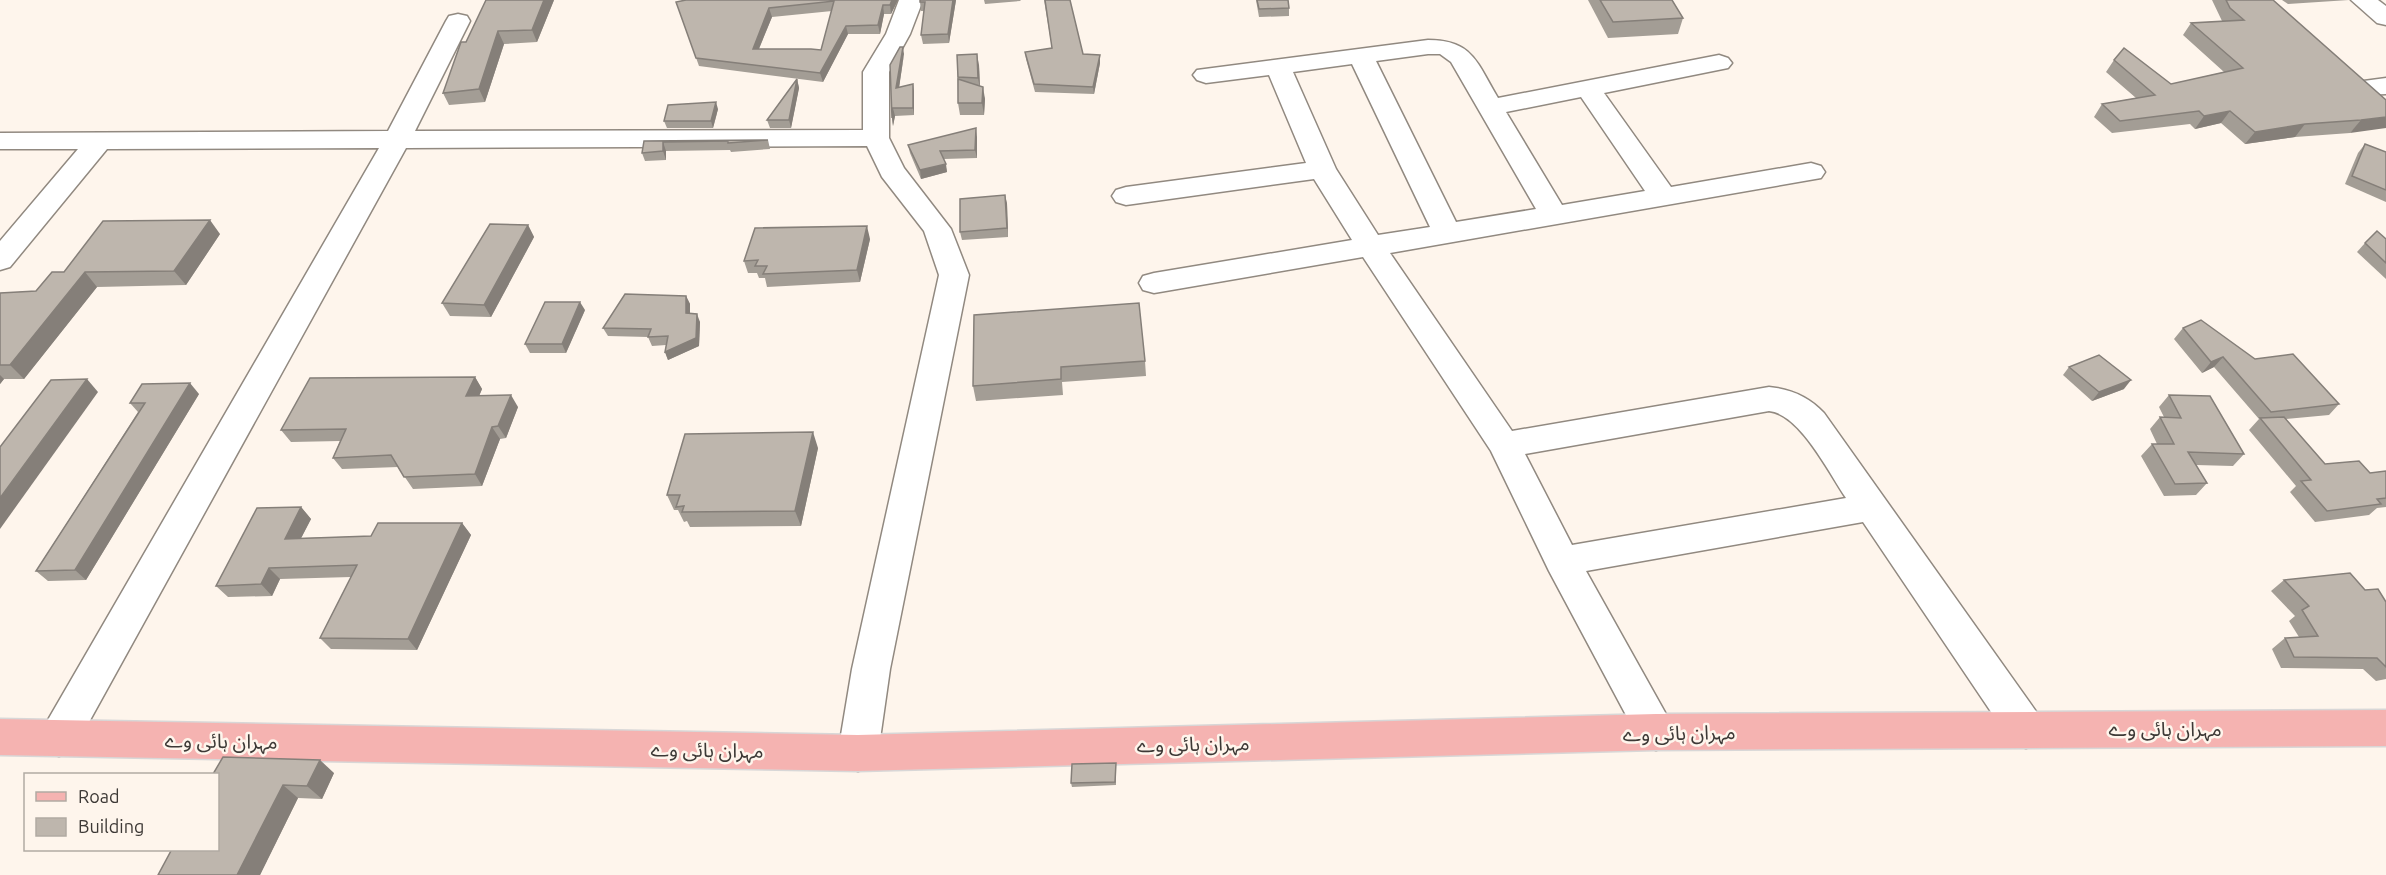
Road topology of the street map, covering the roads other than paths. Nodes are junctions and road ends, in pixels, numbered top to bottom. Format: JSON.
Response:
{"nodes":[{"id":1,"x":911,"y":0,"type":"edge"},
{"id":2,"x":2362,"y":0,"type":"edge"},
{"id":3,"x":2386,"y":18,"type":"edge"},
{"id":4,"x":458,"y":21,"type":"dead end"},
{"id":5,"x":1361,"y":56,"type":"junction"},
{"id":6,"x":1719,"y":63,"type":"dead end"},
{"id":7,"x":1278,"y":66,"type":"junction"},
{"id":8,"x":1206,"y":75,"type":"dead end"},
{"id":9,"x":2367,"y":82,"type":"edge"},
{"id":10,"x":1587,"y":88,"type":"junction"},
{"id":11,"x":2386,"y":105,"type":"edge"},
{"id":12,"x":1490,"y":107,"type":"junction"},
{"id":13,"x":876,"y":138,"type":"junction"},
{"id":14,"x":397,"y":140,"type":"junction"},
{"id":15,"x":0,"y":141,"type":"edge"},
{"id":16,"x":99,"y":141,"type":"junction"},
{"id":17,"x":1322,"y":169,"type":"junction"},
{"id":18,"x":1811,"y":172,"type":"dead end"},
{"id":19,"x":1126,"y":196,"type":"dead end"},
{"id":20,"x":1664,"y":197,"type":"junction"},
{"id":21,"x":1554,"y":216,"type":"junction"},
{"id":22,"x":1447,"y":233,"type":"junction"},
{"id":23,"x":1371,"y":247,"type":"junction"},
{"id":24,"x":0,"y":260,"type":"edge"},
{"id":25,"x":1154,"y":283,"type":"dead end"},
{"id":26,"x":1504,"y":445,"type":"junction"},
{"id":27,"x":1871,"y":507,"type":"junction"},
{"id":28,"x":1562,"y":561,"type":"junction"},
{"id":29,"x":2386,"y":728,"type":"edge"},
{"id":30,"x":2025,"y":730,"type":"junction"},
{"id":31,"x":1656,"y":732,"type":"junction"},
{"id":32,"x":0,"y":737,"type":"edge"},
{"id":33,"x":59,"y":738,"type":"junction"},
{"id":34,"x":858,"y":753,"type":"junction"}],
"edges":[{"from":1,"to":13,"type":"street"},
{"from":2,"to":3,"type":"street"},
{"from":4,"to":14,"type":"street"},
{"from":5,"to":7,"type":"street"},
{"from":5,"to":12,"type":"street"},
{"from":5,"to":22,"type":"street"},
{"from":6,"to":10,"type":"street"},
{"from":7,"to":8,"type":"street"},
{"from":7,"to":17,"type":"street"},
{"from":9,"to":11,"type":"street"},
{"from":10,"to":12,"type":"street"},
{"from":10,"to":20,"type":"street"},
{"from":12,"to":21,"type":"street"},
{"from":13,"to":14,"type":"street"},
{"from":13,"to":34,"type":"street"},
{"from":14,"to":16,"type":"street"},
{"from":14,"to":33,"type":"street"},
{"from":15,"to":16,"type":"street"},
{"from":16,"to":24,"type":"street"},
{"from":17,"to":19,"type":"street"},
{"from":17,"to":23,"type":"street"},
{"from":18,"to":20,"type":"street"},
{"from":20,"to":21,"type":"street"},
{"from":21,"to":22,"type":"street"},
{"from":22,"to":23,"type":"street"},
{"from":23,"to":25,"type":"street"},
{"from":23,"to":26,"type":"street"},
{"from":26,"to":27,"type":"street"},
{"from":26,"to":28,"type":"street"},
{"from":27,"to":28,"type":"street"},
{"from":27,"to":30,"type":"street"},
{"from":28,"to":31,"type":"street"},
{"from":29,"to":30,"type":"main road","name":"مہران ہائی وے"},
{"from":30,"to":31,"type":"main road","name":"مہران ہائی وے"},
{"from":31,"to":34,"type":"main road","name":"مہران ہائی وے"},
{"from":32,"to":33,"type":"main road","name":"مہران ہائی وے"},
{"from":33,"to":34,"type":"main road","name":"مہران ہائی وے"}]}
